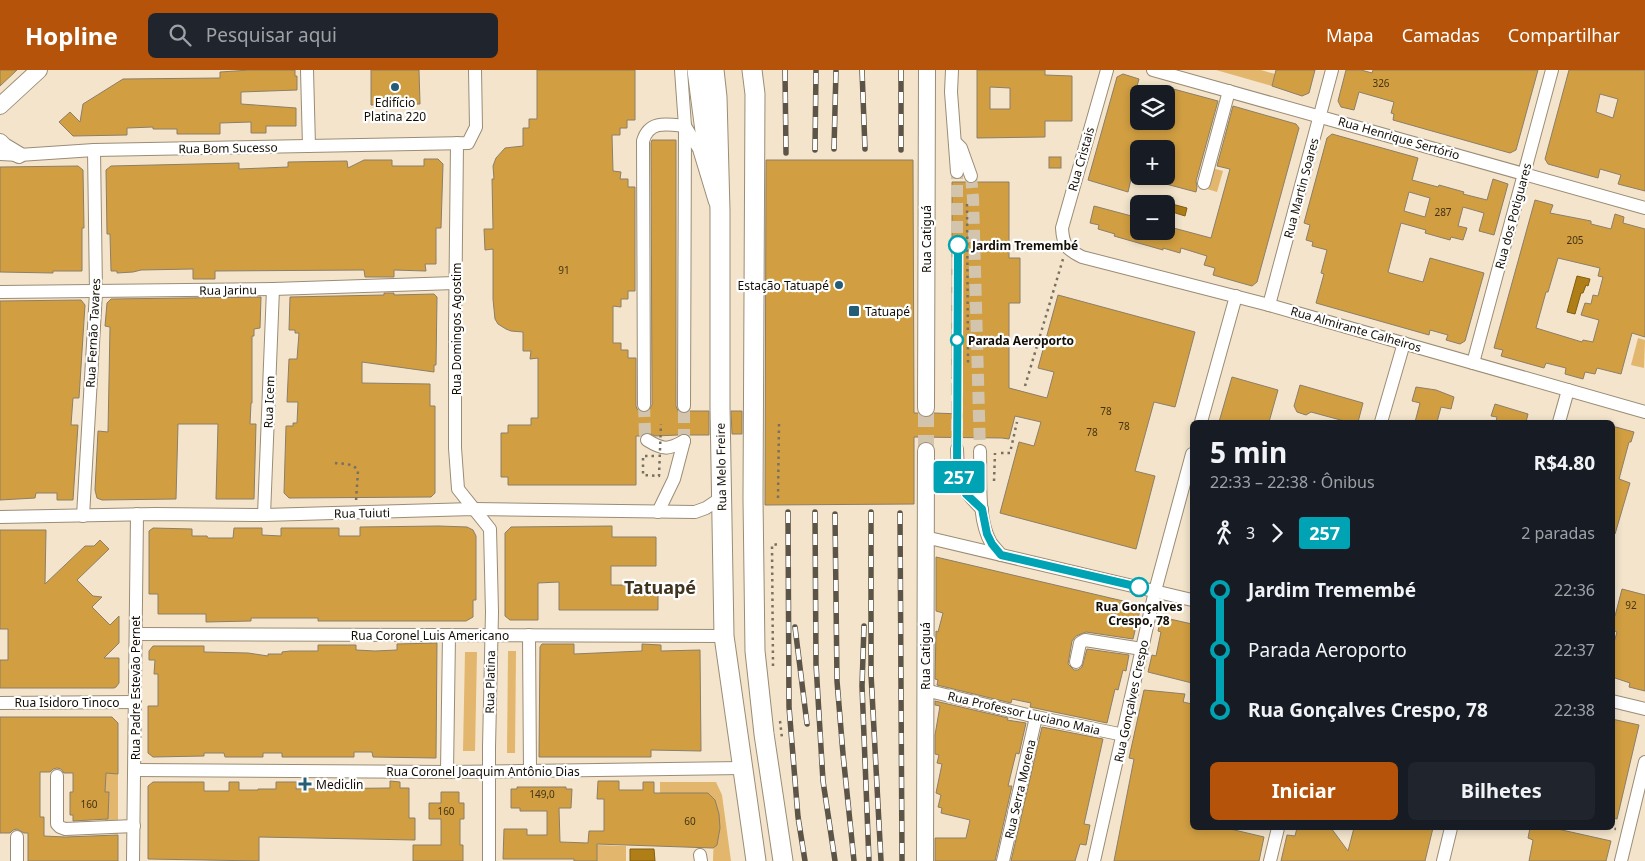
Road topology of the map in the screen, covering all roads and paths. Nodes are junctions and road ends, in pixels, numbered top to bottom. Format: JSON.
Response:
{"nodes":[{"id":1,"x":38,"y":70,"type":"edge"},
{"id":2,"x":307,"y":70,"type":"edge"},
{"id":3,"x":475,"y":70,"type":"edge"},
{"id":4,"x":714,"y":70,"type":"edge"},
{"id":5,"x":752,"y":70,"type":"edge"},
{"id":6,"x":758,"y":70,"type":"edge"},
{"id":7,"x":927,"y":70,"type":"edge"},
{"id":8,"x":952,"y":70,"type":"edge"},
{"id":9,"x":1107,"y":70,"type":"edge"},
{"id":10,"x":1153,"y":70,"type":"edge"},
{"id":11,"x":1332,"y":70,"type":"edge"},
{"id":12,"x":1552,"y":70,"type":"edge"},
{"id":13,"x":687,"y":73,"type":"edge"},
{"id":14,"x":1230,"y":91,"type":"junction"},
{"id":15,"x":755,"y":94,"type":"junction"},
{"id":16,"x":0,"y":106,"type":"edge"},
{"id":17,"x":1320,"y":116,"type":"junction"},
{"id":18,"x":685,"y":126,"type":"junction"},
{"id":19,"x":955,"y":141,"type":"junction"},
{"id":20,"x":0,"y":142,"type":"edge"},
{"id":21,"x":457,"y":144,"type":"junction"},
{"id":22,"x":309,"y":146,"type":"junction"},
{"id":23,"x":94,"y":150,"type":"junction"},
{"id":24,"x":0,"y":154,"type":"edge"},
{"id":25,"x":18,"y":155,"type":"junction"},
{"id":26,"x":719,"y":161,"type":"junction"},
{"id":27,"x":957,"y":172,"type":"tunnel mouth"},
{"id":28,"x":1525,"y":174,"type":"junction"},
{"id":29,"x":971,"y":176,"type":"tunnel mouth"},
{"id":30,"x":1204,"y":183,"type":"dead end"},
{"id":31,"x":967,"y":204,"type":"dead end"},
{"id":32,"x":1645,"y":208,"type":"edge"},
{"id":33,"x":720,"y":211,"type":"junction"},
{"id":34,"x":1067,"y":248,"type":"junction"},
{"id":35,"x":455,"y":283,"type":"junction"},
{"id":36,"x":273,"y":289,"type":"junction"},
{"id":37,"x":0,"y":292,"type":"edge"},
{"id":38,"x":96,"y":292,"type":"junction"},
{"id":39,"x":1236,"y":296,"type":"junction"},
{"id":40,"x":1269,"y":305,"type":"junction"},
{"id":41,"x":1404,"y":343,"type":"junction"},
{"id":42,"x":1473,"y":363,"type":"junction"},
{"id":43,"x":968,"y":364,"type":"dead end"},
{"id":44,"x":1025,"y":386,"type":"dead end"},
{"id":45,"x":1568,"y":390,"type":"junction"},
{"id":46,"x":644,"y":405,"type":"tunnel mouth"},
{"id":47,"x":684,"y":406,"type":"tunnel mouth"},
{"id":48,"x":926,"y":408,"type":"tunnel mouth"},
{"id":49,"x":1645,"y":412,"type":"edge"},
{"id":50,"x":1202,"y":420,"type":"edge"},
{"id":51,"x":1382,"y":420,"type":"edge"},
{"id":52,"x":1559,"y":420,"type":"edge"},
{"id":53,"x":1017,"y":422,"type":"dead end"},
{"id":54,"x":779,"y":423,"type":"dead end"},
{"id":55,"x":661,"y":424,"type":"dead end"},
{"id":56,"x":648,"y":440,"type":"dead end"},
{"id":57,"x":957,"y":449,"type":"tunnel mouth"},
{"id":58,"x":926,"y":451,"type":"tunnel mouth"},
{"id":59,"x":980,"y":451,"type":"tunnel mouth"},
{"id":60,"x":995,"y":453,"type":"dead end"},
{"id":61,"x":1000,"y":453,"type":"dead end"},
{"id":62,"x":654,"y":456,"type":"dead end"},
{"id":63,"x":1190,"y":461,"type":"edge"},
{"id":64,"x":335,"y":464,"type":"dead end"},
{"id":65,"x":994,"y":488,"type":"dead end"},
{"id":66,"x":721,"y":498,"type":"junction"},
{"id":67,"x":778,"y":498,"type":"dead end"},
{"id":68,"x":473,"y":509,"type":"junction"},
{"id":69,"x":982,"y":509,"type":"junction"},
{"id":70,"x":658,"y":512,"type":"junction"},
{"id":71,"x":355,"y":513,"type":"junction"},
{"id":72,"x":137,"y":514,"type":"junction"},
{"id":73,"x":264,"y":514,"type":"junction"},
{"id":74,"x":83,"y":516,"type":"junction"},
{"id":75,"x":0,"y":517,"type":"edge"},
{"id":76,"x":925,"y":537,"type":"junction"},
{"id":77,"x":779,"y":544,"type":"dead end"},
{"id":78,"x":1001,"y":555,"type":"junction"},
{"id":79,"x":1155,"y":591,"type":"junction"},
{"id":80,"x":1190,"y":600,"type":"edge"},
{"id":81,"x":136,"y":634,"type":"junction"},
{"id":82,"x":449,"y":635,"type":"junction"},
{"id":83,"x":491,"y":635,"type":"junction"},
{"id":84,"x":529,"y":636,"type":"junction"},
{"id":85,"x":724,"y":636,"type":"junction"},
{"id":86,"x":1142,"y":649,"type":"junction"},
{"id":87,"x":1076,"y":662,"type":"dead end"},
{"id":88,"x":773,"y":671,"type":"dead end"},
{"id":89,"x":925,"y":690,"type":"junction"},
{"id":90,"x":135,"y":702,"type":"junction"},
{"id":91,"x":1615,"y":702,"type":"edge"},
{"id":92,"x":0,"y":703,"type":"edge"},
{"id":93,"x":1645,"y":709,"type":"edge"},
{"id":94,"x":1036,"y":717,"type":"junction"},
{"id":95,"x":779,"y":718,"type":"dead end"},
{"id":96,"x":1124,"y":735,"type":"junction"},
{"id":97,"x":783,"y":747,"type":"dead end"},
{"id":98,"x":1645,"y":762,"type":"edge"},
{"id":99,"x":742,"y":768,"type":"junction"},
{"id":100,"x":135,"y":770,"type":"junction"},
{"id":101,"x":530,"y":771,"type":"junction"},
{"id":102,"x":447,"y":772,"type":"junction"},
{"id":103,"x":489,"y":772,"type":"junction"},
{"id":104,"x":57,"y":776,"type":"dead end"},
{"id":105,"x":134,"y":826,"type":"junction"},
{"id":106,"x":1278,"y":830,"type":"edge"},
{"id":107,"x":1451,"y":830,"type":"edge"},
{"id":108,"x":17,"y":837,"type":"dead end"},
{"id":109,"x":17,"y":861,"type":"edge"},
{"id":110,"x":133,"y":861,"type":"edge"},
{"id":111,"x":489,"y":861,"type":"edge"},
{"id":112,"x":756,"y":861,"type":"edge"},
{"id":113,"x":783,"y":861,"type":"edge"},
{"id":114,"x":926,"y":861,"type":"edge"},
{"id":115,"x":1003,"y":861,"type":"edge"},
{"id":116,"x":1094,"y":861,"type":"edge"},
{"id":117,"x":1270,"y":861,"type":"edge"},
{"id":118,"x":1443,"y":861,"type":"edge"},
{"id":119,"x":1621,"y":861,"type":"edge"}],
"edges":[{"from":1,"to":16,"type":"main road"},
{"from":2,"to":22,"type":"street"},
{"from":3,"to":21,"type":"street"},
{"from":4,"to":26,"type":"highway","name":"Rua Melo Freire"},
{"from":5,"to":15,"type":"highway"},
{"from":6,"to":15,"type":"highway"},
{"from":7,"to":48,"type":"main road","name":"Rua Catiguá"},
{"from":8,"to":19,"type":"street"},
{"from":9,"to":34,"type":"street","name":"Rua Cristais"},
{"from":10,"to":14,"type":"street","name":"Rua Henrique Sertório"},
{"from":11,"to":17,"type":"street","name":"Rua Martin Soares"},
{"from":12,"to":28,"type":"street","name":"Rua dos Potiguares"},
{"from":13,"to":18,"type":"street"},
{"from":13,"to":26,"type":"highway"},
{"from":14,"to":17,"type":"street","name":"Rua Henrique Sertório"},
{"from":14,"to":30,"type":"street"},
{"from":15,"to":113,"type":"highway"},
{"from":17,"to":28,"type":"street","name":"Rua Henrique Sertório"},
{"from":17,"to":40,"type":"street","name":"Rua Martin Soares"},
{"from":18,"to":33,"type":"street"},
{"from":18,"to":46,"type":"street"},
{"from":18,"to":47,"type":"street"},
{"from":19,"to":27,"type":"street"},
{"from":19,"to":29,"type":"street"},
{"from":20,"to":25,"type":"main road"},
{"from":21,"to":22,"type":"street","name":"Rua Bom Sucesso"},
{"from":21,"to":35,"type":"street","name":"Rua Domingos Agostim"},
{"from":22,"to":23,"type":"street","name":"Rua Bom Sucesso"},
{"from":23,"to":25,"type":"street","name":"Rua Bom Sucesso"},
{"from":23,"to":38,"type":"street","name":"Rua Fernão Tavares"},
{"from":24,"to":25,"type":"street","name":"Rua Bom Sucesso"},
{"from":26,"to":33,"type":"highway","name":"Rua Melo Freire"},
{"from":28,"to":32,"type":"street","name":"Rua Henrique Sertório"},
{"from":28,"to":42,"type":"street","name":"Rua dos Potiguares"},
{"from":31,"to":43,"type":"path"},
{"from":33,"to":66,"type":"highway","name":"Rua Melo Freire"},
{"from":34,"to":39,"type":"street","name":"Rua Almirante Calheiros"},
{"from":34,"to":44,"type":"path"},
{"from":35,"to":36,"type":"street","name":"Rua Jarinu"},
{"from":35,"to":68,"type":"street","name":"Rua Domingos Agostim"},
{"from":36,"to":38,"type":"street","name":"Rua Jarinu"},
{"from":36,"to":73,"type":"street","name":"Rua Icem"},
{"from":37,"to":38,"type":"street","name":"Rua Jarinu"},
{"from":38,"to":74,"type":"street","name":"Rua Fernão Tavares"},
{"from":39,"to":40,"type":"street","name":"Rua Almirante Calheiros"},
{"from":39,"to":50,"type":"street"},
{"from":40,"to":41,"type":"street","name":"Rua Almirante Calheiros"},
{"from":41,"to":42,"type":"street","name":"Rua Almirante Calheiros"},
{"from":41,"to":51,"type":"street"},
{"from":42,"to":45,"type":"street","name":"Rua Almirante Calheiros"},
{"from":45,"to":49,"type":"street","name":"Rua Almirante Calheiros"},
{"from":45,"to":52,"type":"street"},
{"from":53,"to":61,"type":"path"},
{"from":54,"to":67,"type":"path"},
{"from":55,"to":62,"type":"path","bridge":true},
{"from":56,"to":70,"type":"street"},
{"from":57,"to":69,"type":"street"},
{"from":58,"to":76,"type":"main road","name":"Rua Catiguá"},
{"from":59,"to":69,"type":"street"},
{"from":60,"to":65,"type":"path"},
{"from":63,"to":79,"type":"street","name":"Rua Gonçalves Crespo"},
{"from":64,"to":71,"type":"path"},
{"from":66,"to":70,"type":"street","name":"Rua Tuiuti"},
{"from":66,"to":85,"type":"highway","name":"Rua Melo Freire"},
{"from":68,"to":70,"type":"street","name":"Rua Tuiuti"},
{"from":68,"to":71,"type":"street","name":"Rua Tuiuti"},
{"from":68,"to":83,"type":"street","name":"Rua Platina"},
{"from":69,"to":78,"type":"street"},
{"from":71,"to":73,"type":"street","name":"Rua Tuiuti"},
{"from":72,"to":73,"type":"street","name":"Rua Tuiuti"},
{"from":72,"to":74,"type":"street","name":"Rua Tuiuti"},
{"from":72,"to":81,"type":"street","name":"Rua Padre Estevão Pernet"},
{"from":74,"to":75,"type":"street","name":"Rua Tuiuti"},
{"from":76,"to":78,"type":"street"},
{"from":76,"to":89,"type":"main road","name":"Rua Catiguá"},
{"from":77,"to":88,"type":"path"},
{"from":78,"to":79,"type":"street"},
{"from":79,"to":80,"type":"street"},
{"from":79,"to":86,"type":"street","name":"Rua Gonçalves Crespo"},
{"from":81,"to":82,"type":"street","name":"Rua Coronel Luis Americano"},
{"from":81,"to":90,"type":"street","name":"Rua Padre Estevão Pernet"},
{"from":82,"to":83,"type":"street","name":"Rua Coronel Luis Americano"},
{"from":82,"to":102,"type":"street"},
{"from":83,"to":84,"type":"street","name":"Rua Coronel Luis Americano"},
{"from":83,"to":103,"type":"street","name":"Rua Platina"},
{"from":84,"to":85,"type":"street","name":"Rua Coronel Luis Americano"},
{"from":84,"to":101,"type":"street"},
{"from":85,"to":99,"type":"highway","name":"Rua Melo Freire"},
{"from":86,"to":87,"type":"street"},
{"from":86,"to":96,"type":"street","name":"Rua Gonçalves Crespo"},
{"from":89,"to":94,"type":"street","name":"Rua Professor Luciano Maia"},
{"from":89,"to":114,"type":"main road","name":"Rua Catiguá"},
{"from":90,"to":92,"type":"street","name":"Rua Isidoro Tinoco"},
{"from":90,"to":100,"type":"street","name":"Rua Padre Estevão Pernet"},
{"from":91,"to":93,"type":"street"},
{"from":94,"to":96,"type":"street","name":"Rua Professor Luciano Maia"},
{"from":94,"to":115,"type":"street","name":"Rua Serra Morena"},
{"from":95,"to":97,"type":"path"},
{"from":96,"to":116,"type":"street","name":"Rua Gonçalves Crespo"},
{"from":98,"to":119,"type":"street"},
{"from":99,"to":101,"type":"street","name":"Rua Coronel Joaquim Antônio Dias"},
{"from":99,"to":112,"type":"highway","name":"Rua Melo Freire"},
{"from":100,"to":102,"type":"street","name":"Rua Coronel Joaquim Antônio Dias"},
{"from":100,"to":105,"type":"street","name":"Rua Padre Estevão Pernet"},
{"from":101,"to":103,"type":"street","name":"Rua Coronel Joaquim Antônio Dias"},
{"from":102,"to":103,"type":"street","name":"Rua Coronel Joaquim Antônio Dias"},
{"from":103,"to":111,"type":"street","name":"Rua Platina"},
{"from":104,"to":105,"type":"street"},
{"from":105,"to":110,"type":"street","name":"Rua Padre Estevão Pernet"},
{"from":106,"to":117,"type":"street"},
{"from":107,"to":118,"type":"street"},
{"from":108,"to":109,"type":"street"}]}
